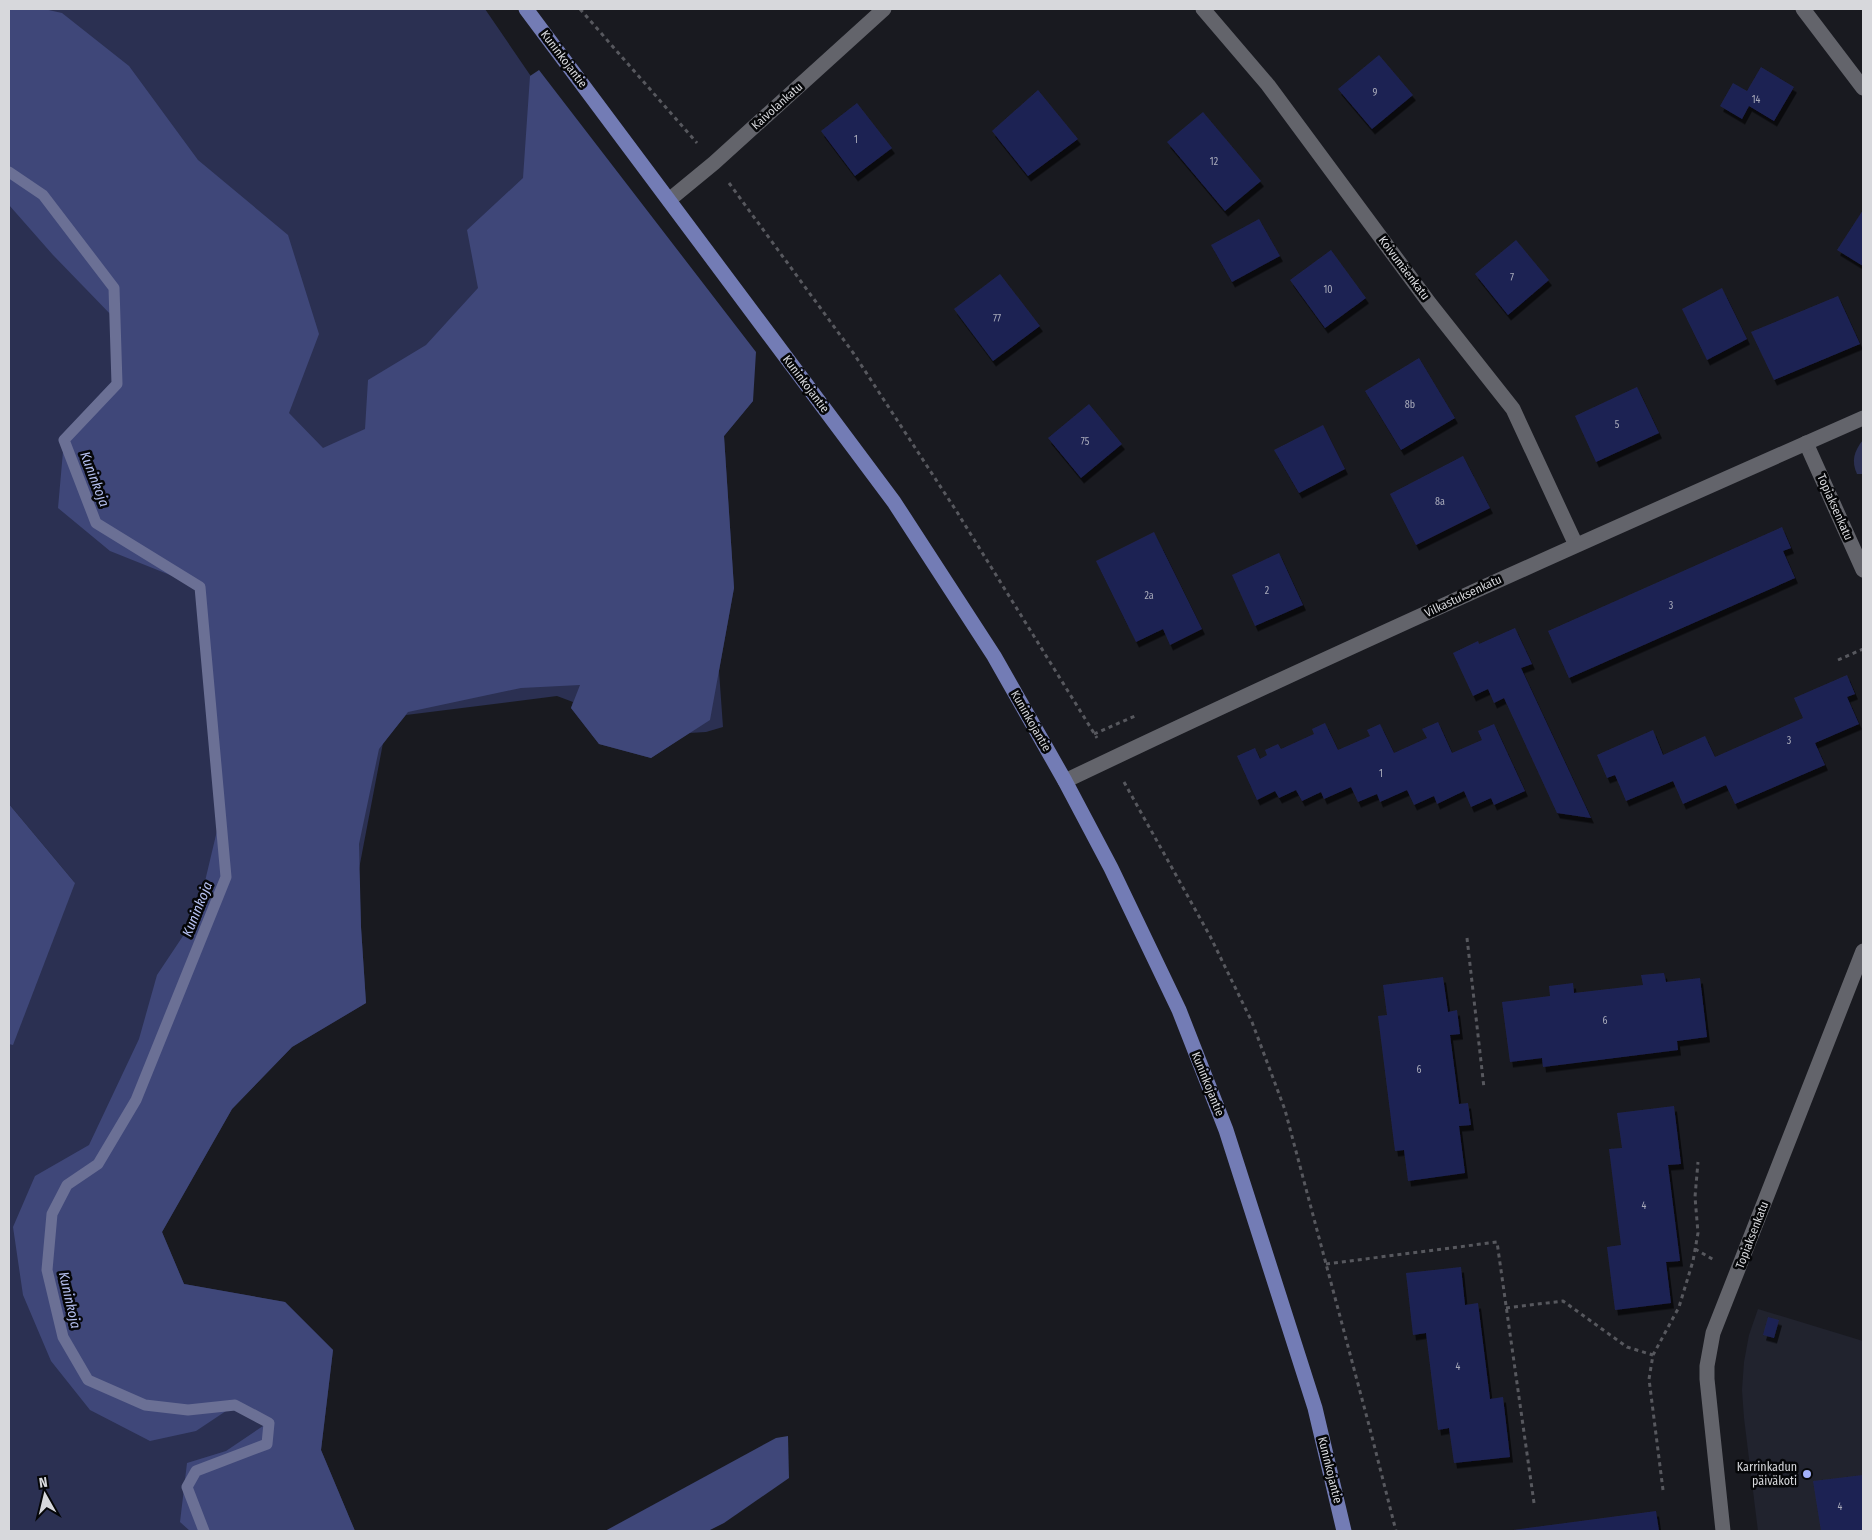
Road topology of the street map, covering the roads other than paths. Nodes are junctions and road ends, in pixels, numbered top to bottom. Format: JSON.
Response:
{"nodes":[{"id":1,"x":526,"y":9,"type":"edge"},
{"id":2,"x":884,"y":9,"type":"edge"},
{"id":3,"x":1203,"y":9,"type":"edge"},
{"id":4,"x":1803,"y":9,"type":"edge"},
{"id":5,"x":1863,"y":88,"type":"edge"},
{"id":6,"x":669,"y":200,"type":"junction"},
{"id":7,"x":1863,"y":418,"type":"edge"},
{"id":8,"x":1806,"y":443,"type":"junction"},
{"id":9,"x":1576,"y":545,"type":"junction"},
{"id":10,"x":1863,"y":570,"type":"edge"},
{"id":11,"x":1066,"y":781,"type":"junction"},
{"id":12,"x":1863,"y":951,"type":"edge"},
{"id":13,"x":1344,"y":1531,"type":"edge"},
{"id":14,"x":1723,"y":1531,"type":"edge"}],
"edges":[{"from":1,"to":6,"type":"main road","name":"Kuninkojantie"},
{"from":2,"to":6,"type":"street","name":"Kaivolankatu"},
{"from":3,"to":9,"type":"street","name":"Koivumäenkatu"},
{"from":4,"to":5,"type":"street"},
{"from":6,"to":11,"type":"main road","name":"Kuninkojantie"},
{"from":7,"to":8,"type":"street","name":"Vilkastuksenkatu"},
{"from":8,"to":9,"type":"street","name":"Vilkastuksenkatu"},
{"from":8,"to":10,"type":"street","name":"Topiaksenkatu"},
{"from":9,"to":11,"type":"street","name":"Vilkastuksenkatu"},
{"from":11,"to":13,"type":"main road","name":"Kuninkojantie"},
{"from":12,"to":14,"type":"street","name":"Topiaksenkatu"}]}
